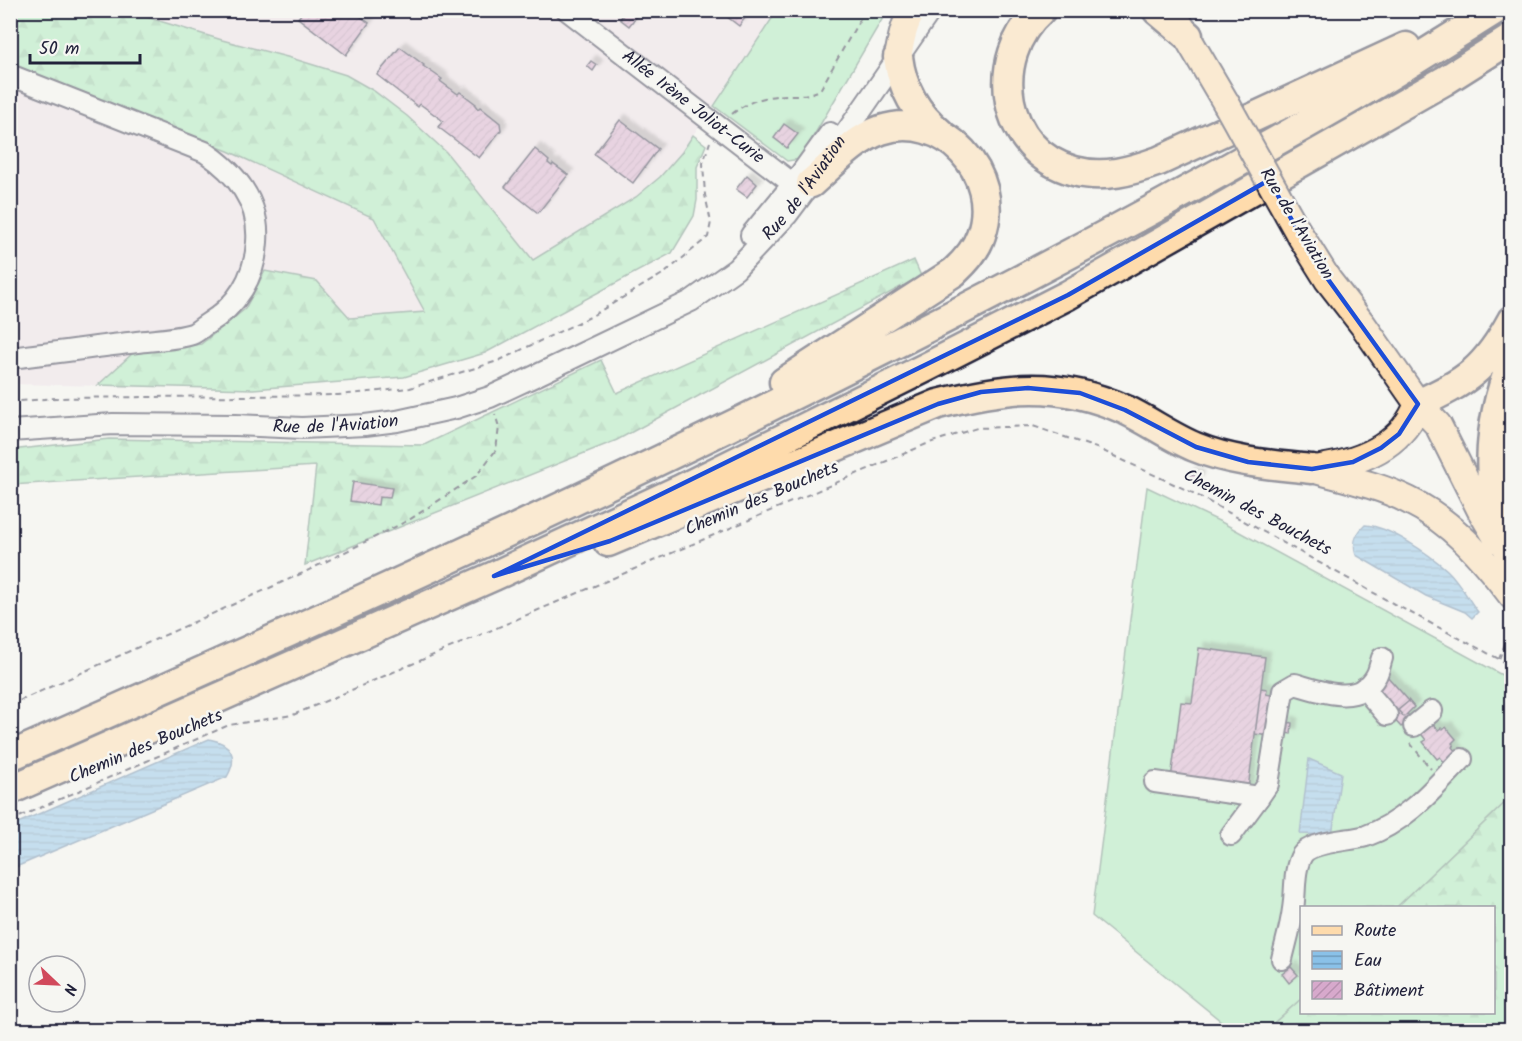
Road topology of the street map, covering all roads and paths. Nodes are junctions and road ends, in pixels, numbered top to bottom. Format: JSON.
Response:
{"nodes":[{"id":1,"x":567,"y":10,"type":"edge"},
{"id":2,"x":865,"y":10,"type":"edge"},
{"id":3,"x":1041,"y":10,"type":"edge"},
{"id":4,"x":1157,"y":10,"type":"edge"},
{"id":5,"x":1171,"y":10,"type":"edge"},
{"id":6,"x":1484,"y":10,"type":"edge"},
{"id":7,"x":1495,"y":10,"type":"edge"},
{"id":8,"x":918,"y":12,"type":"edge"},
{"id":9,"x":1182,"y":23,"type":"edge"},
{"id":10,"x":1512,"y":38,"type":"edge"},
{"id":11,"x":898,"y":57,"type":"junction"},
{"id":12,"x":10,"y":75,"type":"edge"},
{"id":13,"x":720,"y":126,"type":"junction"},
{"id":14,"x":941,"y":134,"type":"junction"},
{"id":15,"x":802,"y":184,"type":"junction"},
{"id":16,"x":1512,"y":320,"type":"edge"},
{"id":17,"x":639,"y":325,"type":"junction"},
{"id":18,"x":10,"y":358,"type":"edge"},
{"id":19,"x":1512,"y":362,"type":"edge"},
{"id":20,"x":490,"y":397,"type":"junction"},
{"id":21,"x":10,"y":402,"type":"edge"},
{"id":22,"x":1418,"y":405,"type":"junction"},
{"id":23,"x":10,"y":431,"type":"edge"},
{"id":24,"x":661,"y":461,"type":"junction"},
{"id":25,"x":1312,"y":469,"type":"junction"},
{"id":26,"x":1512,"y":560,"type":"edge"},
{"id":27,"x":494,"y":576,"type":"junction"},
{"id":28,"x":1512,"y":595,"type":"edge"},
{"id":29,"x":1512,"y":635,"type":"edge"},
{"id":30,"x":1382,"y":658,"type":"dead end"},
{"id":31,"x":1499,"y":659,"type":"junction"},
{"id":32,"x":1512,"y":668,"type":"edge"},
{"id":33,"x":1364,"y":688,"type":"junction"},
{"id":34,"x":10,"y":705,"type":"edge"},
{"id":35,"x":1432,"y":711,"type":"dead end"},
{"id":36,"x":1387,"y":715,"type":"joint"},
{"id":37,"x":1414,"y":726,"type":"dead end"},
{"id":38,"x":10,"y":756,"type":"edge"},
{"id":39,"x":1462,"y":759,"type":"dead end"},
{"id":40,"x":1441,"y":780,"type":"junction"},
{"id":41,"x":1155,"y":782,"type":"dead end"},
{"id":42,"x":10,"y":790,"type":"edge"},
{"id":43,"x":1260,"y":797,"type":"junction"},
{"id":44,"x":10,"y":821,"type":"edge"},
{"id":45,"x":1231,"y":835,"type":"dead end"},
{"id":46,"x":1282,"y":958,"type":"dead end"}],
"edges":[{"from":1,"to":13,"type":"street","name":"Allée Irène Joliot-Curie"},
{"from":2,"to":13,"type":"path"},
{"from":3,"to":6,"type":"highway"},
{"from":4,"to":9,"type":"highway"},
{"from":5,"to":9,"type":"main road","name":"Rue de l'Aviation"},
{"from":7,"to":24,"type":"highway"},
{"from":8,"to":11,"type":"main road"},
{"from":8,"to":15,"type":"street","name":"Rue de l'Aviation"},
{"from":9,"to":22,"type":"main road","name":"Rue de l'Aviation","bridge":true},
{"from":10,"to":27,"type":"highway"},
{"from":11,"to":14,"type":"highway"},
{"from":11,"to":15,"type":"street","name":"Rue de l'Aviation"},
{"from":12,"to":18,"type":"street"},
{"from":13,"to":15,"type":"street","name":"Allée Irène Joliot-Curie"},
{"from":13,"to":21,"type":"path"},
{"from":14,"to":15,"type":"highway"},
{"from":14,"to":24,"type":"highway"},
{"from":15,"to":17,"type":"street","name":"Rue de l'Aviation"},
{"from":15,"to":17,"type":"street","name":"Rue de l'Aviation"},
{"from":16,"to":22,"type":"highway"},
{"from":17,"to":20,"type":"street","name":"Rue de l'Aviation"},
{"from":19,"to":26,"type":"highway"},
{"from":20,"to":23,"type":"street","name":"Rue de l'Aviation"},
{"from":20,"to":34,"type":"path"},
{"from":22,"to":25,"type":"main road"},
{"from":22,"to":26,"type":"main road","name":"Rue de l'Aviation"},
{"from":22,"to":28,"type":"main road","name":"Rue de l'Aviation"},
{"from":24,"to":38,"type":"highway"},
{"from":25,"to":27,"type":"highway"},
{"from":25,"to":28,"type":"main road"},
{"from":27,"to":42,"type":"highway"},
{"from":29,"to":31,"type":"path"},
{"from":30,"to":33,"type":"street"},
{"from":31,"to":32,"type":"path","name":"Chemin des Bouchets"},
{"from":31,"to":44,"type":"path","name":"Chemin des Bouchets"},
{"from":33,"to":36,"type":"street"},
{"from":33,"to":43,"type":"street"},
{"from":35,"to":37,"type":"street"},
{"from":36,"to":40,"type":"path"},
{"from":39,"to":40,"type":"street"},
{"from":40,"to":46,"type":"street"},
{"from":41,"to":43,"type":"street"},
{"from":43,"to":45,"type":"street"}]}
